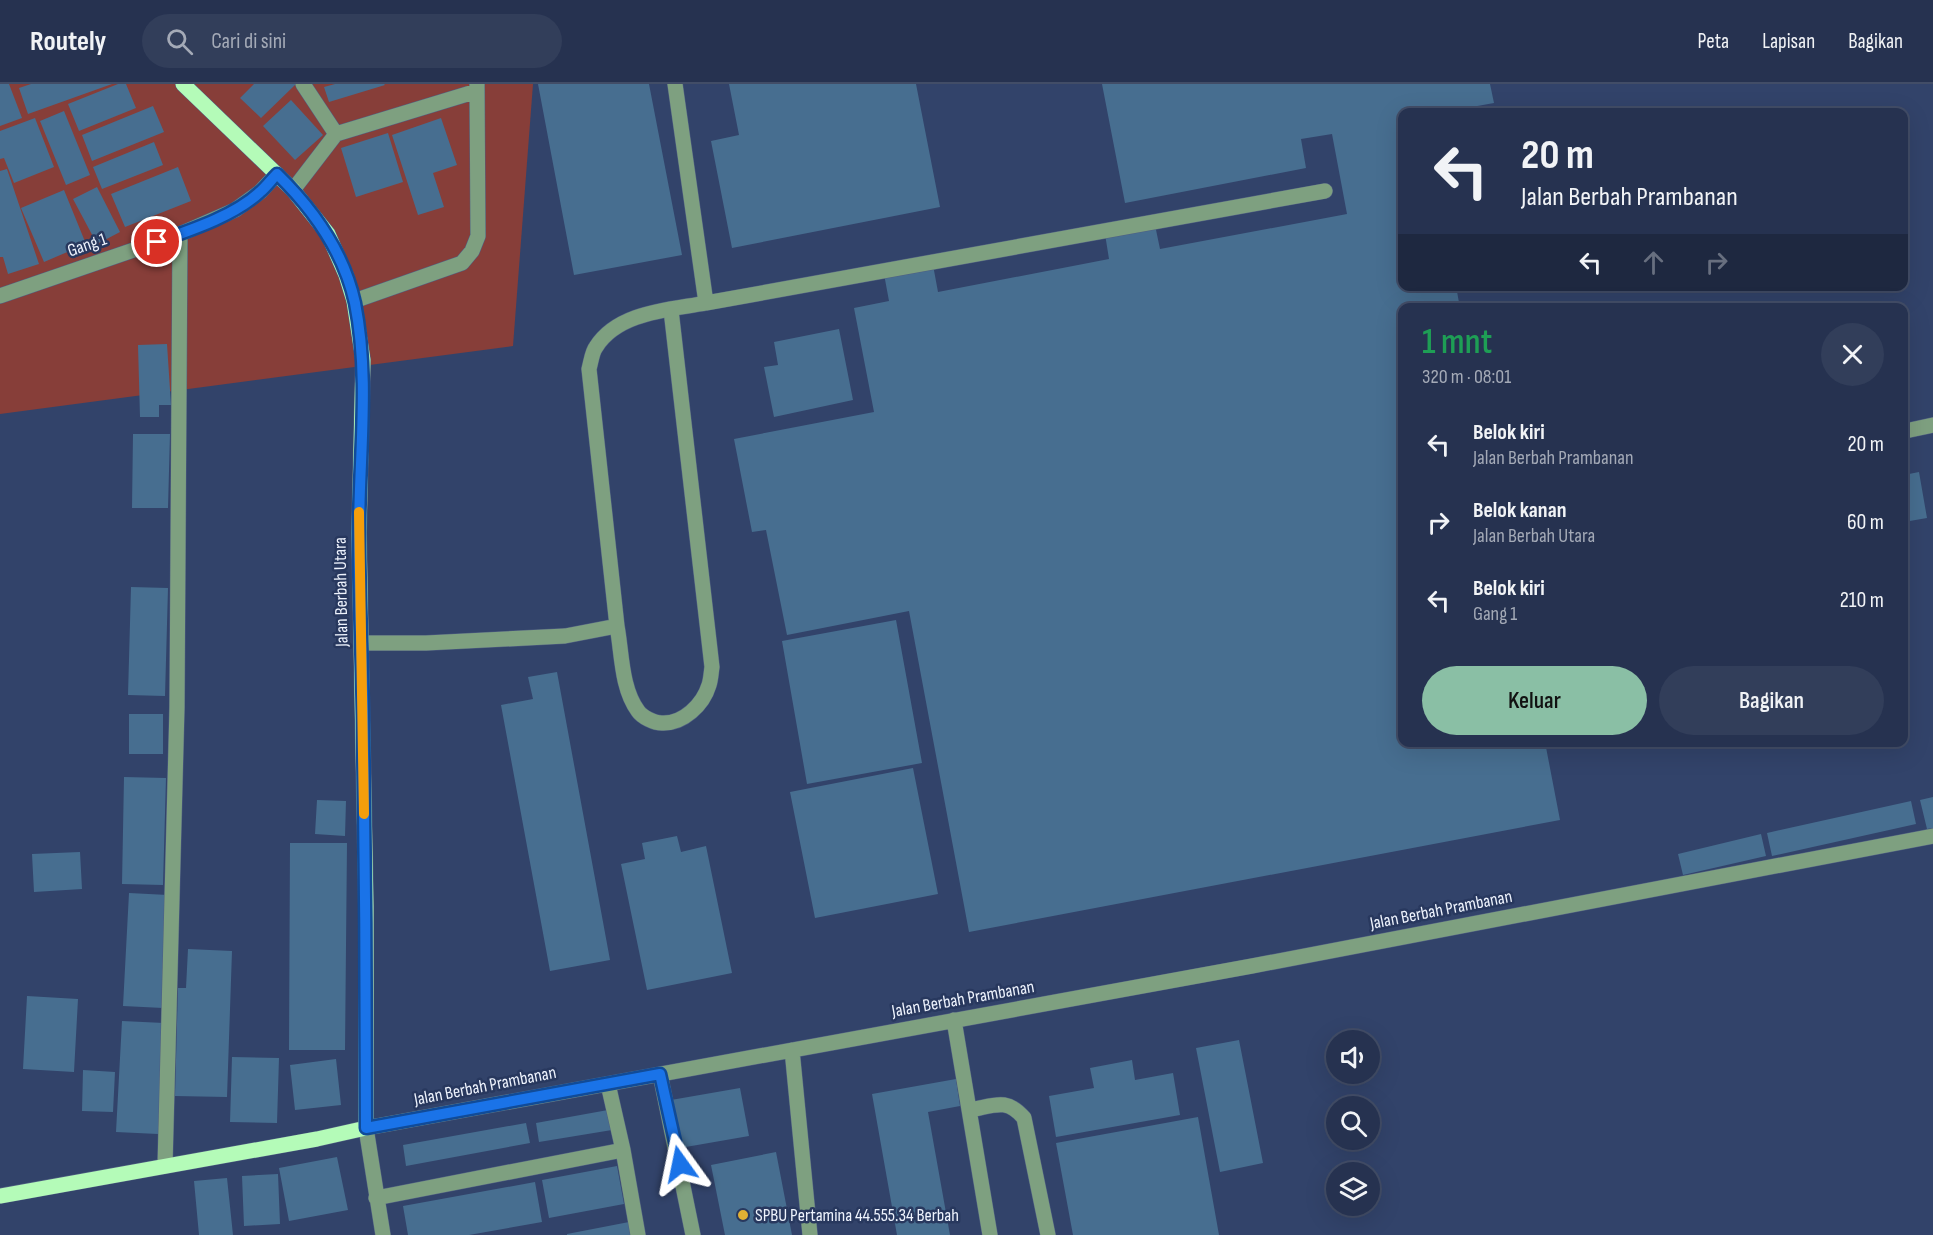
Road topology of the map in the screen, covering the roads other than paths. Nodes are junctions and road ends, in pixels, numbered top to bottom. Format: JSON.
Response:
{"nodes":[{"id":1,"x":183,"y":84,"type":"edge"},
{"id":2,"x":303,"y":84,"type":"edge"},
{"id":3,"x":675,"y":84,"type":"edge"},
{"id":4,"x":477,"y":87,"type":"edge"},
{"id":5,"x":336,"y":134,"type":"junction"},
{"id":6,"x":277,"y":174,"type":"junction"},
{"id":7,"x":293,"y":190,"type":"junction"},
{"id":8,"x":1325,"y":190,"type":"dead end"},
{"id":9,"x":180,"y":234,"type":"junction"},
{"id":10,"x":0,"y":296,"type":"edge"},
{"id":11,"x":354,"y":301,"type":"junction"},
{"id":12,"x":706,"y":303,"type":"junction"},
{"id":13,"x":671,"y":310,"type":"junction"},
{"id":14,"x":1933,"y":426,"type":"edge"},
{"id":15,"x":1910,"y":430,"type":"dead end"},
{"id":16,"x":617,"y":626,"type":"junction"},
{"id":17,"x":362,"y":643,"type":"junction"},
{"id":18,"x":1933,"y":836,"type":"edge"},
{"id":19,"x":954,"y":1020,"type":"junction"},
{"id":20,"x":792,"y":1050,"type":"junction"},
{"id":21,"x":660,"y":1074,"type":"junction"},
{"id":22,"x":608,"y":1084,"type":"junction"},
{"id":23,"x":970,"y":1110,"type":"junction"},
{"id":24,"x":366,"y":1128,"type":"junction"},
{"id":25,"x":623,"y":1150,"type":"junction"},
{"id":26,"x":165,"y":1166,"type":"junction"},
{"id":27,"x":0,"y":1196,"type":"edge"},
{"id":28,"x":376,"y":1198,"type":"junction"},
{"id":29,"x":383,"y":1235,"type":"edge"},
{"id":30,"x":638,"y":1235,"type":"edge"},
{"id":31,"x":693,"y":1235,"type":"edge"},
{"id":32,"x":810,"y":1235,"type":"edge"},
{"id":33,"x":990,"y":1235,"type":"edge"},
{"id":34,"x":1048,"y":1235,"type":"edge"}],
"edges":[{"from":1,"to":6,"type":"main road","name":"Jalan Berbah Utara"},
{"from":2,"to":5,"type":"street"},
{"from":3,"to":12,"type":"street"},
{"from":4,"to":5,"type":"street"},
{"from":4,"to":11,"type":"street"},
{"from":5,"to":7,"type":"street"},
{"from":6,"to":7,"type":"main road","name":"Jalan Berbah Utara"},
{"from":6,"to":9,"type":"street","name":"Gang 1"},
{"from":7,"to":11,"type":"main road","name":"Jalan Berbah Utara"},
{"from":8,"to":12,"type":"street"},
{"from":9,"to":10,"type":"street","name":"Gang 1"},
{"from":9,"to":26,"type":"street"},
{"from":11,"to":17,"type":"main road","name":"Jalan Berbah Utara"},
{"from":12,"to":13,"type":"street"},
{"from":13,"to":16,"type":"street"},
{"from":13,"to":16,"type":"street"},
{"from":14,"to":15,"type":"street"},
{"from":16,"to":17,"type":"street"},
{"from":17,"to":24,"type":"main road","name":"Jalan Berbah Utara"},
{"from":18,"to":19,"type":"street","name":"Jalan Berbah Prambanan"},
{"from":19,"to":20,"type":"street","name":"Jalan Berbah Prambanan"},
{"from":19,"to":23,"type":"street"},
{"from":20,"to":21,"type":"street","name":"Jalan Berbah Prambanan"},
{"from":20,"to":32,"type":"street"},
{"from":21,"to":22,"type":"street","name":"Jalan Berbah Prambanan"},
{"from":21,"to":31,"type":"street"},
{"from":22,"to":24,"type":"street","name":"Jalan Berbah Prambanan"},
{"from":22,"to":25,"type":"street"},
{"from":23,"to":33,"type":"street"},
{"from":23,"to":34,"type":"street"},
{"from":24,"to":26,"type":"main road","name":"Jalan Berbah Prambanan"},
{"from":24,"to":28,"type":"street"},
{"from":25,"to":28,"type":"street"},
{"from":25,"to":30,"type":"street"},
{"from":26,"to":27,"type":"main road","name":"Jalan Berbah Prambanan"},
{"from":28,"to":29,"type":"street"}]}
